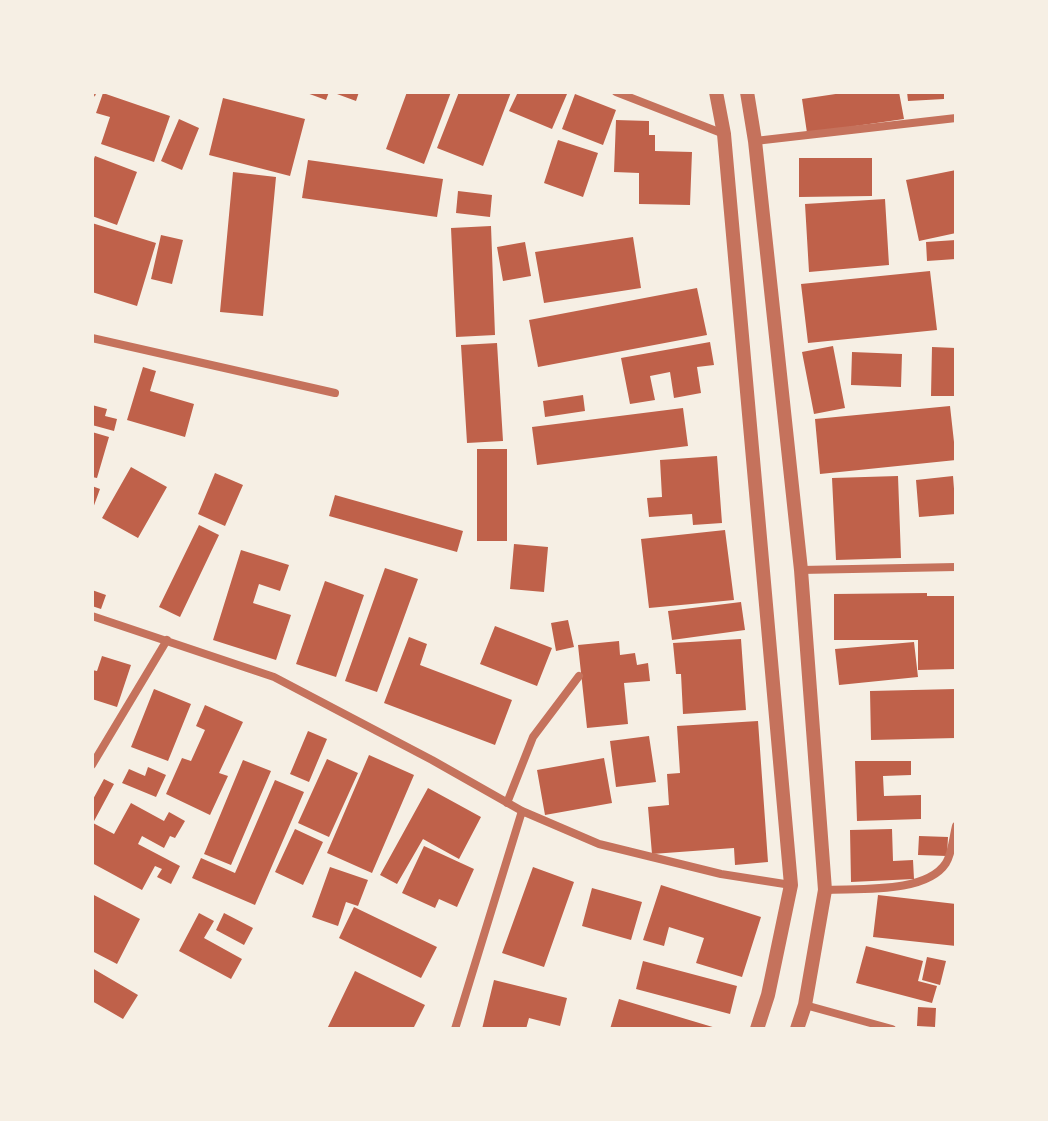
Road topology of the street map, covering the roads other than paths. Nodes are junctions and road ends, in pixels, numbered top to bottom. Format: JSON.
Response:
{"nodes":[{"id":1,"x":616,"y":92,"type":"edge"},
{"id":2,"x":716,"y":92,"type":"edge"},
{"id":3,"x":747,"y":92,"type":"edge"},
{"id":4,"x":956,"y":118,"type":"edge"},
{"id":5,"x":724,"y":134,"type":"junction"},
{"id":6,"x":755,"y":141,"type":"junction"},
{"id":7,"x":92,"y":338,"type":"edge"},
{"id":8,"x":335,"y":393,"type":"dead end"},
{"id":9,"x":956,"y":567,"type":"edge"},
{"id":10,"x":801,"y":570,"type":"junction"},
{"id":11,"x":92,"y":616,"type":"edge"},
{"id":12,"x":167,"y":640,"type":"junction"},
{"id":13,"x":579,"y":676,"type":"dead end"},
{"id":14,"x":92,"y":765,"type":"edge"},
{"id":15,"x":507,"y":803,"type":"junction"},
{"id":16,"x":522,"y":811,"type":"junction"},
{"id":17,"x":956,"y":826,"type":"edge"},
{"id":18,"x":791,"y":885,"type":"junction"},
{"id":19,"x":825,"y":890,"type":"junction"},
{"id":20,"x":805,"y":1005,"type":"junction"},
{"id":21,"x":455,"y":1029,"type":"edge"},
{"id":22,"x":757,"y":1029,"type":"edge"},
{"id":23,"x":797,"y":1029,"type":"edge"},
{"id":24,"x":892,"y":1029,"type":"edge"}],
"edges":[{"from":1,"to":5,"type":"street"},
{"from":2,"to":5,"type":"street"},
{"from":3,"to":6,"type":"street"},
{"from":4,"to":6,"type":"street"},
{"from":5,"to":18,"type":"street"},
{"from":6,"to":10,"type":"street"},
{"from":7,"to":8,"type":"street"},
{"from":9,"to":10,"type":"street"},
{"from":10,"to":19,"type":"street"},
{"from":11,"to":12,"type":"street"},
{"from":12,"to":14,"type":"street"},
{"from":12,"to":15,"type":"street"},
{"from":13,"to":15,"type":"street"},
{"from":15,"to":16,"type":"street"},
{"from":16,"to":18,"type":"street"},
{"from":16,"to":21,"type":"street"},
{"from":17,"to":19,"type":"street"},
{"from":18,"to":22,"type":"street"},
{"from":19,"to":20,"type":"street"},
{"from":20,"to":23,"type":"street"},
{"from":20,"to":24,"type":"street"}]}
